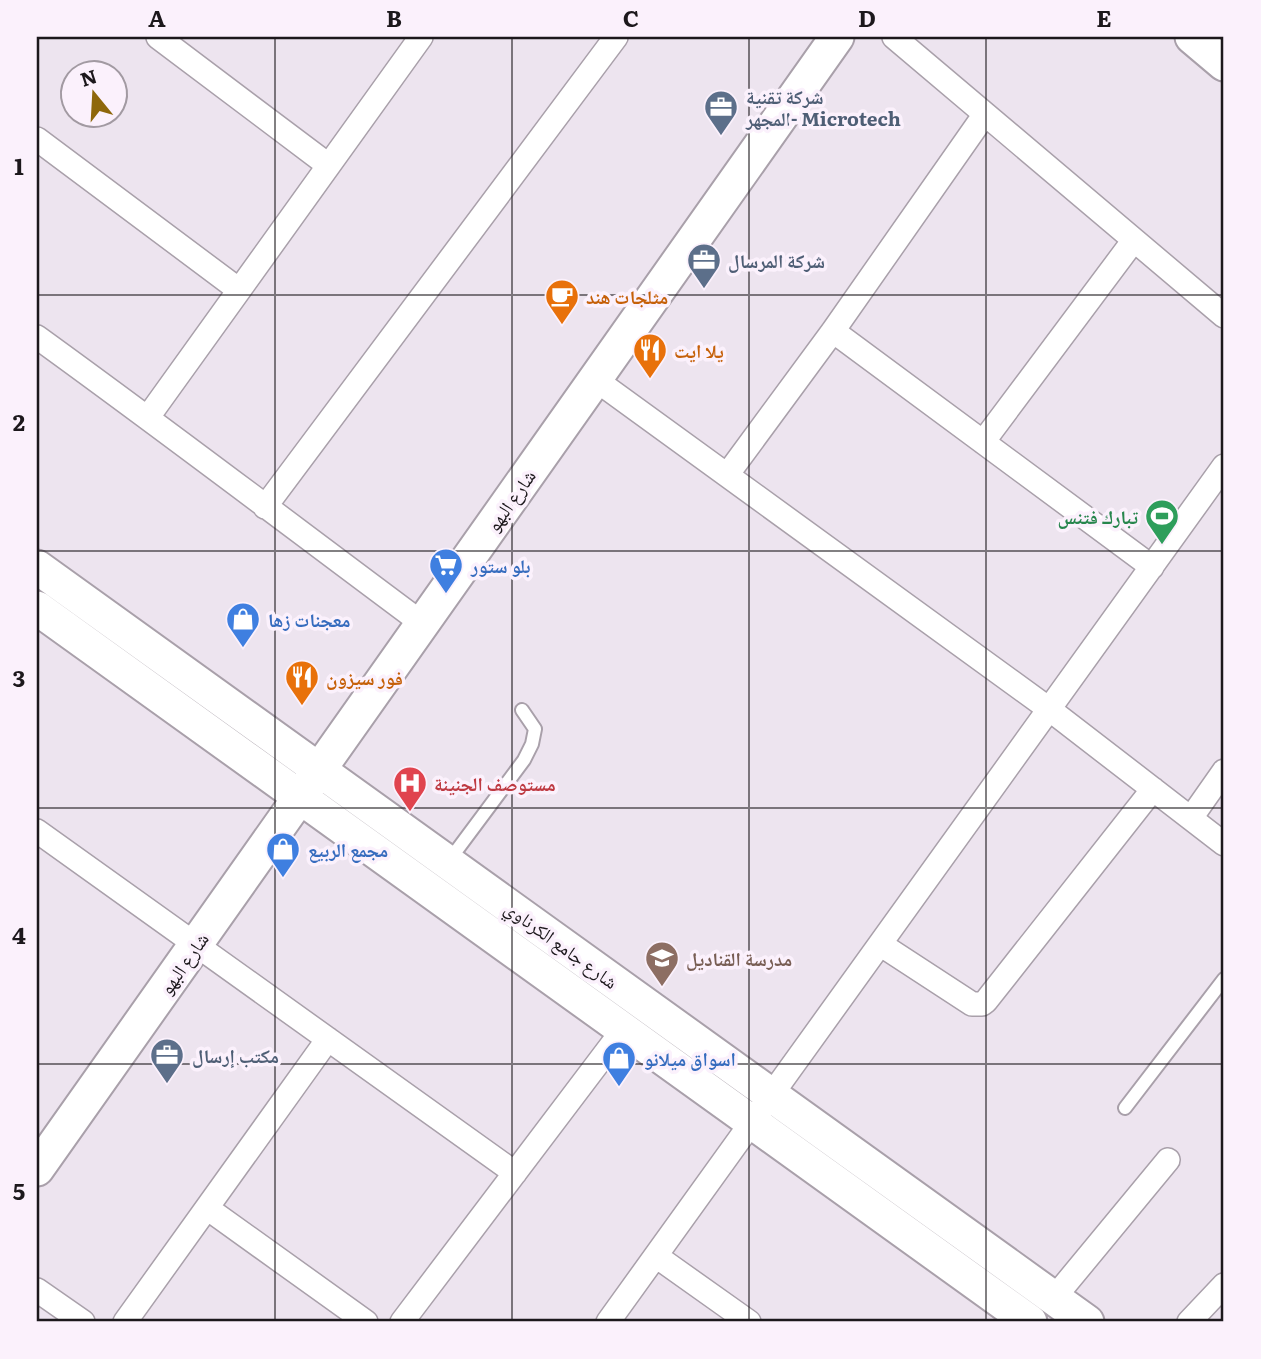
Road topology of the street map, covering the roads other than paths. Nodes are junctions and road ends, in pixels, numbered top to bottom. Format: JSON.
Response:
{"nodes":[{"id":1,"x":158,"y":37,"type":"edge"},
{"id":2,"x":616,"y":37,"type":"edge"},
{"id":3,"x":838,"y":37,"type":"edge"},
{"id":4,"x":894,"y":37,"type":"edge"},
{"id":5,"x":1192,"y":37,"type":"edge"},
{"id":6,"x":417,"y":38,"type":"edge"},
{"id":7,"x":1224,"y":64,"type":"edge"},
{"id":8,"x":985,"y":114,"type":"junction"},
{"id":9,"x":37,"y":139,"type":"edge"},
{"id":10,"x":328,"y":166,"type":"junction"},
{"id":11,"x":1135,"y":240,"type":"junction"},
{"id":12,"x":239,"y":290,"type":"junction"},
{"id":13,"x":1224,"y":316,"type":"edge"},
{"id":14,"x":833,"y":331,"type":"junction"},
{"id":15,"x":37,"y":337,"type":"edge"},
{"id":16,"x":596,"y":380,"type":"junction"},
{"id":17,"x":148,"y":417,"type":"junction"},
{"id":18,"x":983,"y":442,"type":"junction"},
{"id":19,"x":1224,"y":466,"type":"edge"},
{"id":20,"x":727,"y":475,"type":"junction"},
{"id":21,"x":265,"y":507,"type":"junction"},
{"id":22,"x":37,"y":566,"type":"edge"},
{"id":23,"x":1152,"y":566,"type":"junction"},
{"id":24,"x":37,"y":608,"type":"edge"},
{"id":25,"x":423,"y":624,"type":"junction"},
{"id":26,"x":1049,"y":709,"type":"junction"},
{"id":27,"x":522,"y":710,"type":"dead end"},
{"id":28,"x":320,"y":770,"type":"junction"},
{"id":29,"x":1224,"y":771,"type":"edge"},
{"id":30,"x":1153,"y":789,"type":"junction"},
{"id":31,"x":300,"y":797,"type":"junction"},
{"id":32,"x":1191,"y":818,"type":"junction"},
{"id":33,"x":39,"y":838,"type":"edge"},
{"id":34,"x":1224,"y":844,"type":"edge"},
{"id":35,"x":448,"y":862,"type":"junction"},
{"id":36,"x":880,"y":944,"type":"junction"},
{"id":37,"x":195,"y":945,"type":"junction"},
{"id":38,"x":1224,"y":979,"type":"edge"},
{"id":39,"x":623,"y":1030,"type":"junction"},
{"id":40,"x":328,"y":1039,"type":"junction"},
{"id":41,"x":771,"y":1095,"type":"junction"},
{"id":42,"x":1125,"y":1108,"type":"dead end"},
{"id":43,"x":752,"y":1122,"type":"junction"},
{"id":44,"x":1168,"y":1160,"type":"dead end"},
{"id":45,"x":37,"y":1169,"type":"edge"},
{"id":46,"x":515,"y":1173,"type":"junction"},
{"id":47,"x":207,"y":1208,"type":"junction"},
{"id":48,"x":656,"y":1256,"type":"junction"},
{"id":49,"x":1224,"y":1285,"type":"edge"},
{"id":50,"x":37,"y":1290,"type":"edge"},
{"id":51,"x":1054,"y":1298,"type":"junction"},
{"id":52,"x":83,"y":1322,"type":"edge"},
{"id":53,"x":125,"y":1322,"type":"edge"},
{"id":54,"x":366,"y":1322,"type":"edge"},
{"id":55,"x":402,"y":1322,"type":"edge"},
{"id":56,"x":608,"y":1322,"type":"edge"},
{"id":57,"x":749,"y":1322,"type":"edge"},
{"id":58,"x":1030,"y":1322,"type":"edge"},
{"id":59,"x":1087,"y":1322,"type":"edge"},
{"id":60,"x":1189,"y":1322,"type":"edge"}],
"edges":[{"from":1,"to":10,"type":"street"},
{"from":2,"to":21,"type":"street"},
{"from":3,"to":16,"type":"main road","name":"شارع البهو"},
{"from":4,"to":8,"type":"street"},
{"from":5,"to":7,"type":"main road"},
{"from":6,"to":10,"type":"street"},
{"from":8,"to":11,"type":"street"},
{"from":8,"to":14,"type":"street"},
{"from":9,"to":12,"type":"street"},
{"from":10,"to":12,"type":"street"},
{"from":11,"to":13,"type":"street"},
{"from":11,"to":18,"type":"street"},
{"from":12,"to":17,"type":"street"},
{"from":14,"to":18,"type":"street"},
{"from":14,"to":20,"type":"street"},
{"from":15,"to":17,"type":"street"},
{"from":16,"to":20,"type":"street"},
{"from":16,"to":25,"type":"main road","name":"شارع البهو"},
{"from":17,"to":21,"type":"street"},
{"from":18,"to":23,"type":"street"},
{"from":19,"to":23,"type":"street"},
{"from":20,"to":26,"type":"street"},
{"from":21,"to":25,"type":"street"},
{"from":22,"to":28,"type":"main road","name":"شارع جامع الكرناوي"},
{"from":23,"to":26,"type":"street"},
{"from":24,"to":31,"type":"main road","name":"شارع جامع الكرناوي"},
{"from":25,"to":28,"type":"main road","name":"شارع البهو"},
{"from":26,"to":30,"type":"street"},
{"from":26,"to":36,"type":"street"},
{"from":27,"to":35,"type":"lane"},
{"from":28,"to":31,"type":"main road","name":"شارع البهو"},
{"from":28,"to":35,"type":"main road","name":"شارع جامع الكرناوي"},
{"from":29,"to":32,"type":"street"},
{"from":30,"to":32,"type":"street"},
{"from":30,"to":36,"type":"street"},
{"from":31,"to":37,"type":"main road","name":"شارع البهو"},
{"from":31,"to":39,"type":"main road","name":"شارع جامع الكرناوي"},
{"from":32,"to":34,"type":"street"},
{"from":33,"to":37,"type":"street"},
{"from":35,"to":41,"type":"main road","name":"شارع جامع الكرناوي"},
{"from":36,"to":41,"type":"street"},
{"from":37,"to":40,"type":"street"},
{"from":37,"to":45,"type":"main road","name":"شارع البهو"},
{"from":38,"to":42,"type":"lane"},
{"from":39,"to":43,"type":"main road","name":"شارع جامع الكرناوي"},
{"from":39,"to":46,"type":"street"},
{"from":40,"to":46,"type":"street"},
{"from":40,"to":47,"type":"street"},
{"from":41,"to":43,"type":"street"},
{"from":41,"to":51,"type":"main road","name":"شارع جامع الكرناوي"},
{"from":43,"to":48,"type":"street"},
{"from":43,"to":58,"type":"main road","name":"شارع جامع الكرناوي"},
{"from":44,"to":51,"type":"street"},
{"from":46,"to":55,"type":"street"},
{"from":47,"to":53,"type":"street"},
{"from":47,"to":54,"type":"street"},
{"from":48,"to":56,"type":"street"},
{"from":48,"to":57,"type":"street"},
{"from":49,"to":60,"type":"street"},
{"from":50,"to":52,"type":"street"},
{"from":51,"to":59,"type":"main road","name":"شارع جامع الكرناوي"}]}
